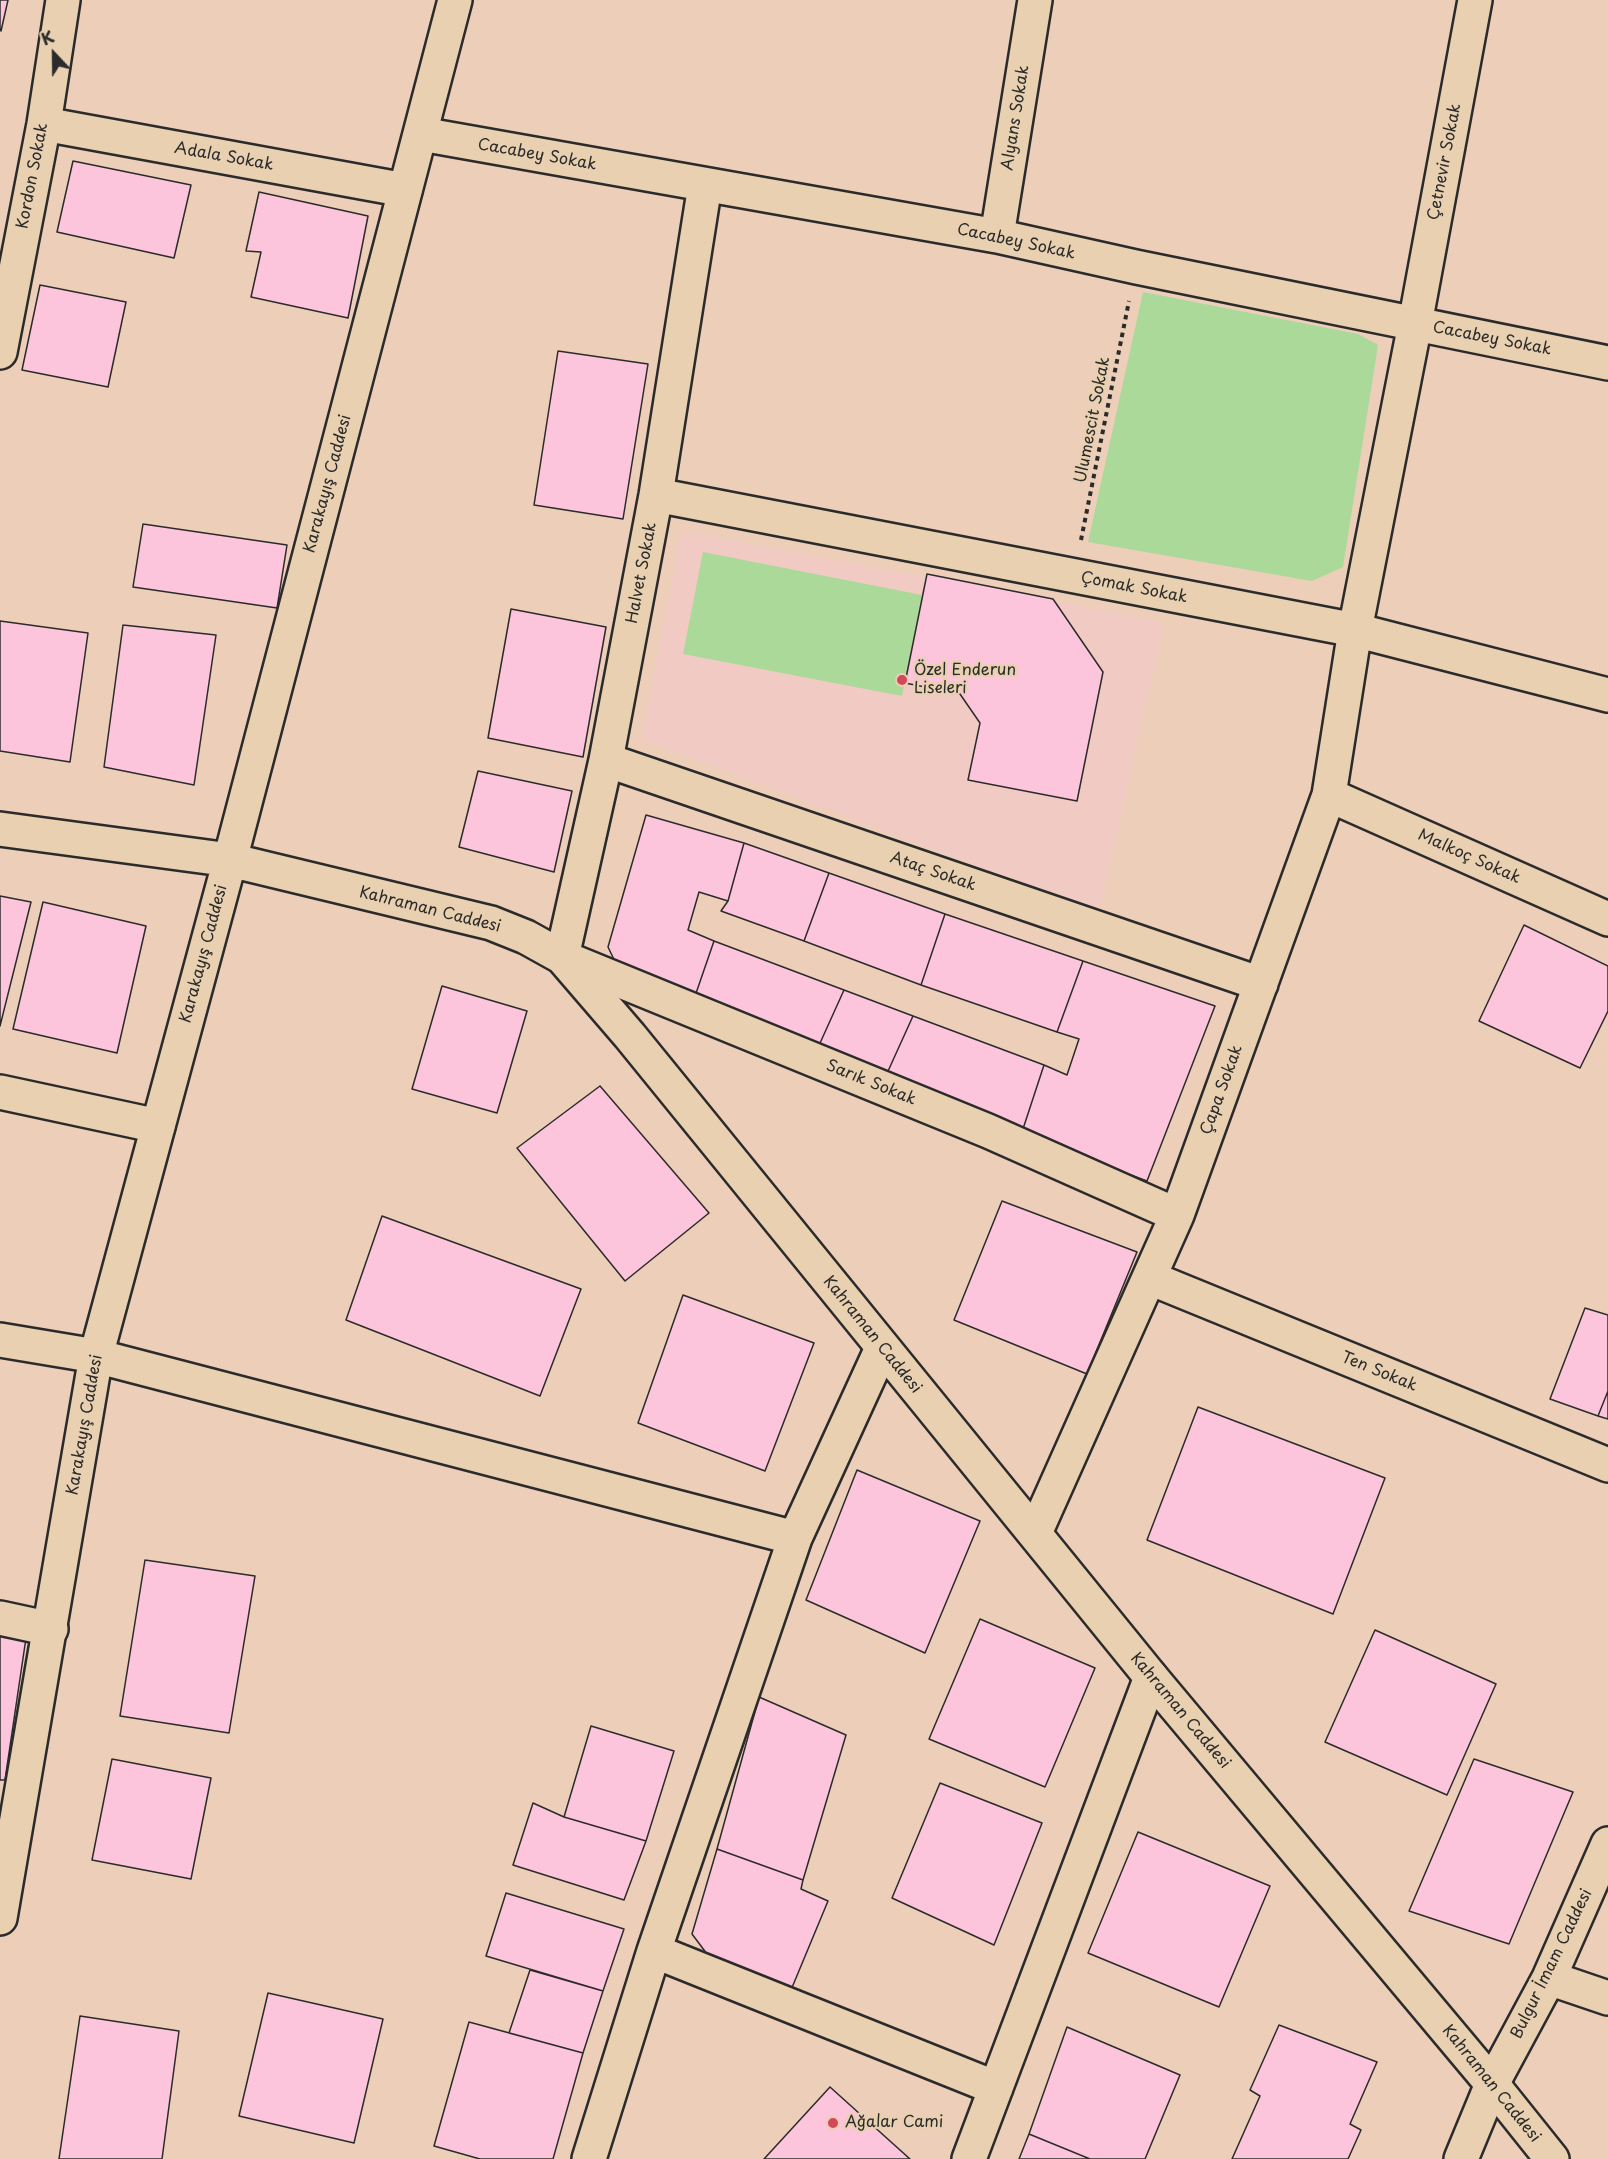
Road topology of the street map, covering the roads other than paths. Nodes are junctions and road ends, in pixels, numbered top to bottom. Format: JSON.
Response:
{"nodes":[{"id":1,"x":63,"y":0,"type":"edge"},
{"id":2,"x":455,"y":0,"type":"edge"},
{"id":3,"x":1035,"y":0,"type":"edge"},
{"id":4,"x":1475,"y":0,"type":"edge"},
{"id":5,"x":44,"y":124,"type":"junction"},
{"id":6,"x":421,"y":134,"type":"junction"},
{"id":7,"x":705,"y":185,"type":"junction"},
{"id":8,"x":405,"y":190,"type":"junction"},
{"id":9,"x":997,"y":236,"type":"junction"},
{"id":10,"x":1415,"y":324,"type":"junction"},
{"id":11,"x":0,"y":352,"type":"edge"},
{"id":12,"x":1608,"y":363,"type":"edge"},
{"id":13,"x":656,"y":495,"type":"junction"},
{"id":14,"x":1355,"y":630,"type":"junction"},
{"id":15,"x":1608,"y":695,"type":"edge"},
{"id":16,"x":606,"y":760,"type":"junction"},
{"id":17,"x":1329,"y":795,"type":"junction"},
{"id":18,"x":0,"y":829,"type":"edge"},
{"id":19,"x":230,"y":860,"type":"junction"},
{"id":20,"x":1608,"y":919,"type":"edge"},
{"id":21,"x":562,"y":957,"type":"junction"},
{"id":22,"x":1261,"y":984,"type":"junction"},
{"id":23,"x":0,"y":1092,"type":"edge"},
{"id":24,"x":158,"y":1126,"type":"junction"},
{"id":25,"x":1177,"y":1215,"type":"junction"},
{"id":26,"x":1150,"y":1278,"type":"junction"},
{"id":27,"x":0,"y":1340,"type":"edge"},
{"id":28,"x":882,"y":1348,"type":"junction"},
{"id":29,"x":96,"y":1356,"type":"junction"},
{"id":30,"x":1608,"y":1465,"type":"edge"},
{"id":31,"x":1035,"y":1533,"type":"junction"},
{"id":32,"x":795,"y":1538,"type":"junction"},
{"id":33,"x":0,"y":1618,"type":"edge"},
{"id":34,"x":51,"y":1629,"type":"junction"},
{"id":35,"x":1151,"y":1677,"type":"junction"},
{"id":36,"x":1608,"y":1844,"type":"edge"},
{"id":37,"x":0,"y":1918,"type":"edge"},
{"id":38,"x":654,"y":1951,"type":"junction"},
{"id":39,"x":1549,"y":1978,"type":"junction"},
{"id":40,"x":1608,"y":1998,"type":"edge"},
{"id":41,"x":1492,"y":2084,"type":"junction"},
{"id":42,"x":996,"y":2088,"type":"junction"},
{"id":43,"x":589,"y":2159,"type":"edge"},
{"id":44,"x":969,"y":2159,"type":"edge"},
{"id":45,"x":1461,"y":2159,"type":"edge"},
{"id":46,"x":1552,"y":2159,"type":"edge"}],
"edges":[{"from":1,"to":5,"type":"street","name":"Kordon Sokak"},
{"from":2,"to":6,"type":"street","name":"Karakayış Caddesi"},
{"from":3,"to":9,"type":"street","name":"Alyans Sokak"},
{"from":4,"to":10,"type":"street","name":"Çetnevir Sokak"},
{"from":5,"to":8,"type":"street","name":"Adala Sokak"},
{"from":5,"to":11,"type":"street","name":"Kordon Sokak"},
{"from":6,"to":7,"type":"street","name":"Cacabey Sokak"},
{"from":6,"to":8,"type":"street","name":"Karakayış Caddesi"},
{"from":7,"to":9,"type":"street","name":"Cacabey Sokak"},
{"from":7,"to":13,"type":"street","name":"Halvet Sokak"},
{"from":8,"to":19,"type":"street","name":"Karakayış Caddesi"},
{"from":9,"to":10,"type":"street","name":"Cacabey Sokak"},
{"from":10,"to":12,"type":"street","name":"Cacabey Sokak"},
{"from":10,"to":14,"type":"street","name":"Çetnevir Sokak"},
{"from":13,"to":14,"type":"street","name":"Çomak Sokak"},
{"from":13,"to":16,"type":"street","name":"Halvet Sokak"},
{"from":14,"to":15,"type":"street","name":"Çomak Sokak"},
{"from":14,"to":17,"type":"street","name":"Çapa Sokak"},
{"from":16,"to":21,"type":"street","name":"Halvet Sokak"},
{"from":16,"to":22,"type":"street","name":"Ataç Sokak"},
{"from":17,"to":20,"type":"street","name":"Malkoç Sokak"},
{"from":17,"to":22,"type":"street","name":"Çapa Sokak"},
{"from":18,"to":19,"type":"street","name":"Kahraman Caddesi"},
{"from":19,"to":21,"type":"street","name":"Kahraman Caddesi"},
{"from":19,"to":24,"type":"street","name":"Karakayış Caddesi"},
{"from":21,"to":25,"type":"street","name":"Sarık Sokak"},
{"from":21,"to":28,"type":"street","name":"Kahraman Caddesi"},
{"from":22,"to":25,"type":"street","name":"Çapa Sokak"},
{"from":23,"to":24,"type":"street"},
{"from":24,"to":29,"type":"street","name":"Karakayış Caddesi"},
{"from":25,"to":26,"type":"street","name":"Çapa Sokak"},
{"from":26,"to":30,"type":"street","name":"Ten Sokak"},
{"from":26,"to":31,"type":"street","name":"Çapa Sokak"},
{"from":27,"to":29,"type":"street"},
{"from":28,"to":31,"type":"street","name":"Kahraman Caddesi"},
{"from":28,"to":32,"type":"street"},
{"from":29,"to":32,"type":"street"},
{"from":29,"to":34,"type":"street","name":"Karakayış Caddesi"},
{"from":31,"to":35,"type":"street","name":"Kahraman Caddesi"},
{"from":32,"to":38,"type":"street"},
{"from":33,"to":34,"type":"street"},
{"from":34,"to":37,"type":"street","name":"Karakayış Caddesi"},
{"from":35,"to":41,"type":"street","name":"Kahraman Caddesi"},
{"from":35,"to":42,"type":"street"},
{"from":36,"to":39,"type":"street","name":"Bulgur İmam Caddesi"},
{"from":38,"to":42,"type":"street"},
{"from":38,"to":43,"type":"street"},
{"from":39,"to":40,"type":"street"},
{"from":39,"to":41,"type":"street","name":"Bulgur İmam Caddesi"},
{"from":41,"to":45,"type":"street","name":"Bulgur İmam Caddesi"},
{"from":41,"to":46,"type":"street","name":"Kahraman Caddesi"},
{"from":42,"to":44,"type":"street"}]}
